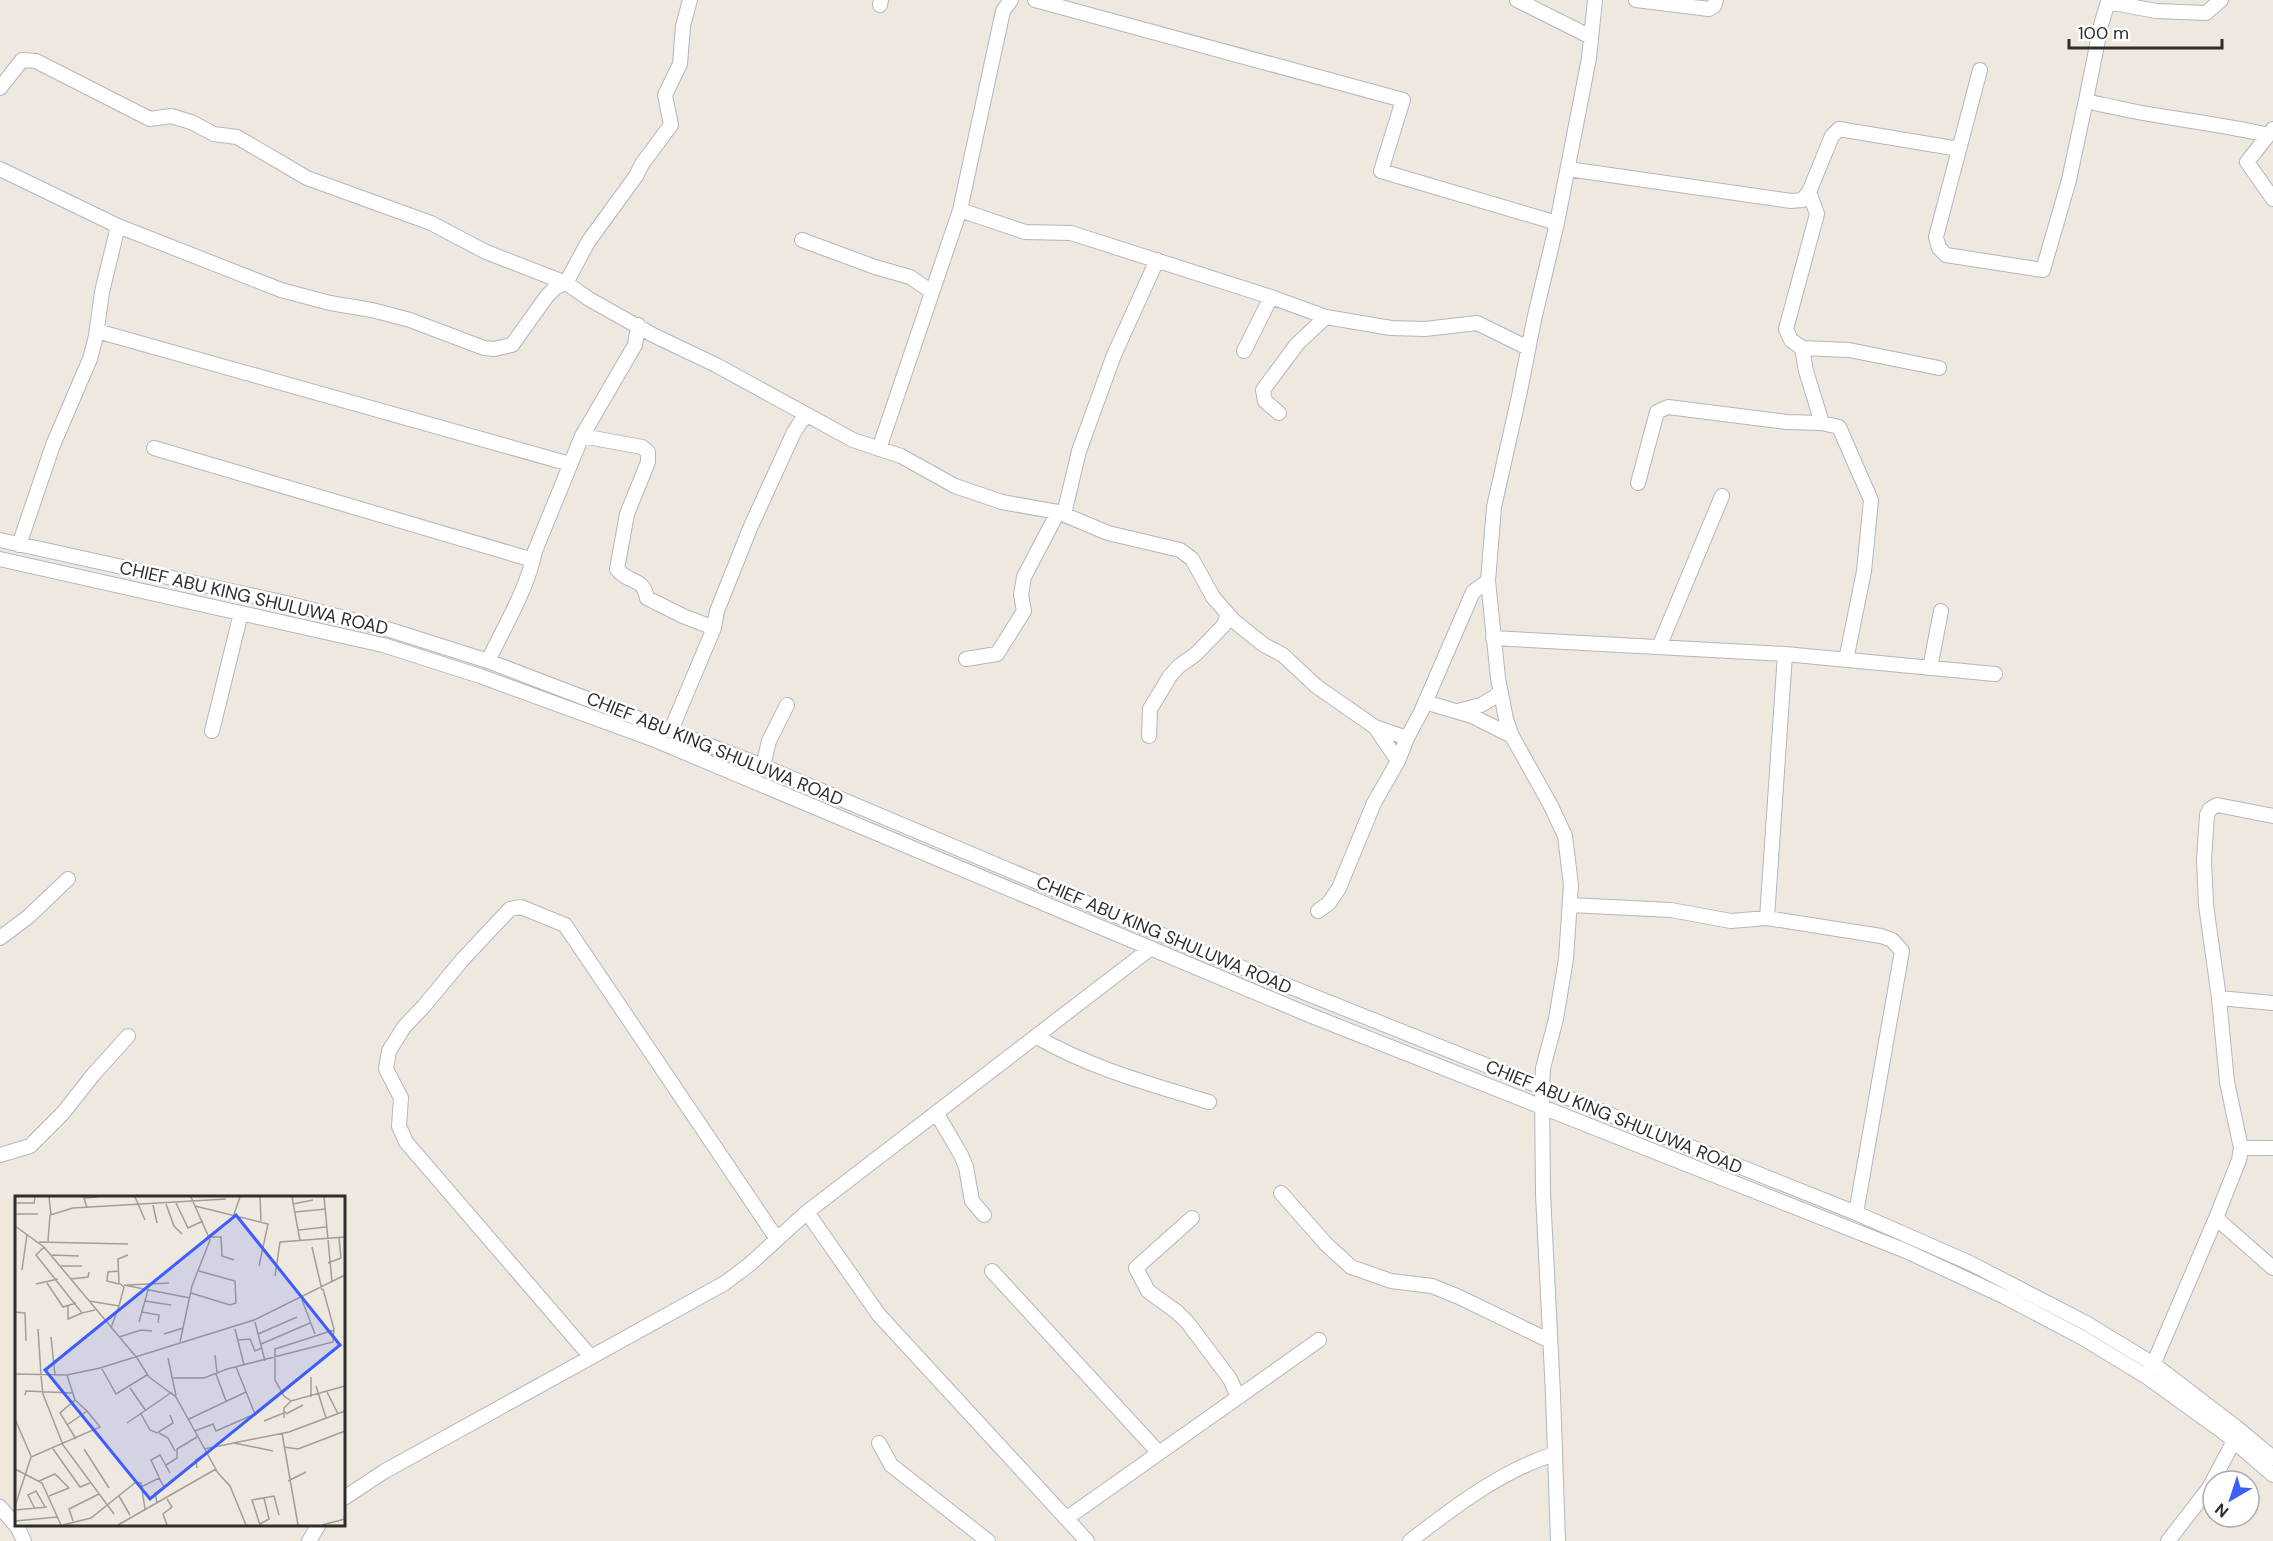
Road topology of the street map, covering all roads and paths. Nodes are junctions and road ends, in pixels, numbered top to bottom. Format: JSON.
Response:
{"nodes":[{"id":1,"x":690,"y":0,"type":"edge"},
{"id":2,"x":1011,"y":0,"type":"edge"},
{"id":3,"x":1035,"y":0,"type":"edge"},
{"id":4,"x":1517,"y":0,"type":"edge"},
{"id":5,"x":1595,"y":0,"type":"edge"},
{"id":6,"x":1636,"y":0,"type":"edge"},
{"id":7,"x":1716,"y":0,"type":"edge"},
{"id":8,"x":2221,"y":0,"type":"edge"},
{"id":9,"x":1591,"y":37,"type":"junction"},
{"id":10,"x":1980,"y":70,"type":"dead end"},
{"id":11,"x":0,"y":88,"type":"edge"},
{"id":12,"x":2086,"y":100,"type":"junction"},
{"id":13,"x":2270,"y":132,"type":"edge"},
{"id":14,"x":1959,"y":149,"type":"junction"},
{"id":15,"x":0,"y":169,"type":"edge"},
{"id":16,"x":1568,"y":169,"type":"junction"},
{"id":17,"x":1809,"y":192,"type":"junction"},
{"id":18,"x":2273,"y":199,"type":"edge"},
{"id":19,"x":960,"y":210,"type":"junction"},
{"id":20,"x":1557,"y":223,"type":"junction"},
{"id":21,"x":118,"y":226,"type":"junction"},
{"id":22,"x":802,"y":240,"type":"dead end"},
{"id":23,"x":1157,"y":260,"type":"junction"},
{"id":24,"x":566,"y":283,"type":"junction"},
{"id":25,"x":932,"y":292,"type":"junction"},
{"id":26,"x":1271,"y":297,"type":"junction"},
{"id":27,"x":1326,"y":317,"type":"junction"},
{"id":28,"x":639,"y":325,"type":"junction"},
{"id":29,"x":97,"y":332,"type":"junction"},
{"id":30,"x":653,"y":335,"type":"junction"},
{"id":31,"x":635,"y":345,"type":"junction"},
{"id":32,"x":1528,"y":348,"type":"junction"},
{"id":33,"x":1802,"y":348,"type":"junction"},
{"id":34,"x":1244,"y":351,"type":"dead end"},
{"id":35,"x":1939,"y":368,"type":"dead end"},
{"id":36,"x":1279,"y":413,"type":"dead end"},
{"id":37,"x":809,"y":416,"type":"junction"},
{"id":38,"x":1822,"y":423,"type":"junction"},
{"id":39,"x":582,"y":435,"type":"junction"},
{"id":40,"x":154,"y":448,"type":"dead end"},
{"id":41,"x":879,"y":449,"type":"junction"},
{"id":42,"x":570,"y":464,"type":"junction"},
{"id":43,"x":1638,"y":483,"type":"dead end"},
{"id":44,"x":1722,"y":496,"type":"dead end"},
{"id":45,"x":1061,"y":513,"type":"junction"},
{"id":46,"x":0,"y":540,"type":"edge"},
{"id":47,"x":19,"y":545,"type":"junction"},
{"id":48,"x":0,"y":559,"type":"edge"},
{"id":49,"x":533,"y":560,"type":"junction"},
{"id":50,"x":1488,"y":581,"type":"junction"},
{"id":51,"x":286,"y":603,"type":"junction"},
{"id":52,"x":1941,"y":611,"type":"dead end"},
{"id":53,"x":241,"y":613,"type":"junction"},
{"id":54,"x":1230,"y":621,"type":"junction"},
{"id":55,"x":280,"y":622,"type":"junction"},
{"id":56,"x":714,"y":628,"type":"junction"},
{"id":57,"x":1493,"y":638,"type":"junction"},
{"id":58,"x":1659,"y":647,"type":"junction"},
{"id":59,"x":1785,"y":654,"type":"junction"},
{"id":60,"x":966,"y":659,"type":"dead end"},
{"id":61,"x":1846,"y":660,"type":"junction"},
{"id":62,"x":488,"y":661,"type":"junction"},
{"id":63,"x":1930,"y":668,"type":"junction"},
{"id":64,"x":1995,"y":674,"type":"dead end"},
{"id":65,"x":1501,"y":693,"type":"junction"},
{"id":66,"x":1425,"y":702,"type":"junction"},
{"id":67,"x":787,"y":705,"type":"dead end"},
{"id":68,"x":1458,"y":711,"type":"junction"},
{"id":69,"x":1375,"y":727,"type":"junction"},
{"id":70,"x":671,"y":730,"type":"junction"},
{"id":71,"x":212,"y":731,"type":"dead end"},
{"id":72,"x":1149,"y":736,"type":"dead end"},
{"id":73,"x":1512,"y":736,"type":"junction"},
{"id":74,"x":1407,"y":738,"type":"junction"},
{"id":75,"x":1398,"y":761,"type":"junction"},
{"id":76,"x":763,"y":766,"type":"junction"},
{"id":77,"x":2273,"y":816,"type":"edge"},
{"id":78,"x":950,"y":845,"type":"junction"},
{"id":79,"x":942,"y":861,"type":"junction"},
{"id":80,"x":68,"y":879,"type":"dead end"},
{"id":81,"x":1570,"y":904,"type":"junction"},
{"id":82,"x":1318,"y":911,"type":"dead end"},
{"id":83,"x":1767,"y":918,"type":"junction"},
{"id":84,"x":0,"y":938,"type":"edge"},
{"id":85,"x":1151,"y":948,"type":"junction"},
{"id":86,"x":2218,"y":998,"type":"junction"},
{"id":87,"x":2273,"y":1003,"type":"edge"},
{"id":88,"x":128,"y":1036,"type":"dead end"},
{"id":89,"x":1036,"y":1037,"type":"junction"},
{"id":90,"x":1542,"y":1088,"type":"junction"},
{"id":91,"x":1209,"y":1102,"type":"dead end"},
{"id":92,"x":1544,"y":1107,"type":"junction"},
{"id":93,"x":937,"y":1113,"type":"junction"},
{"id":94,"x":2241,"y":1148,"type":"junction"},
{"id":95,"x":2273,"y":1148,"type":"edge"},
{"id":96,"x":0,"y":1155,"type":"edge"},
{"id":97,"x":1281,"y":1193,"type":"dead end"},
{"id":98,"x":807,"y":1212,"type":"junction"},
{"id":99,"x":1856,"y":1213,"type":"junction"},
{"id":100,"x":984,"y":1215,"type":"dead end"},
{"id":101,"x":1192,"y":1218,"type":"dead end"},
{"id":102,"x":2216,"y":1218,"type":"junction"},
{"id":103,"x":777,"y":1239,"type":"junction"},
{"id":104,"x":2273,"y":1268,"type":"edge"},
{"id":105,"x":992,"y":1271,"type":"dead end"},
{"id":106,"x":1319,"y":1340,"type":"dead end"},
{"id":107,"x":1550,"y":1341,"type":"junction"},
{"id":108,"x":590,"y":1356,"type":"junction"},
{"id":109,"x":2151,"y":1371,"type":"junction"},
{"id":110,"x":1238,"y":1397,"type":"junction"},
{"id":111,"x":2234,"y":1441,"type":"junction"},
{"id":112,"x":879,"y":1443,"type":"dead end"},
{"id":113,"x":1159,"y":1453,"type":"junction"},
{"id":114,"x":1554,"y":1454,"type":"junction"},
{"id":115,"x":2273,"y":1458,"type":"edge"},
{"id":116,"x":2273,"y":1475,"type":"edge"},
{"id":117,"x":345,"y":1497,"type":"edge"},
{"id":118,"x":0,"y":1507,"type":"edge"},
{"id":119,"x":1067,"y":1518,"type":"junction"},
{"id":120,"x":15,"y":1524,"type":"edge"},
{"id":121,"x":16,"y":1526,"type":"edge"},
{"id":122,"x":24,"y":1541,"type":"edge"},
{"id":123,"x":988,"y":1541,"type":"edge"},
{"id":124,"x":1087,"y":1541,"type":"edge"},
{"id":125,"x":1410,"y":1541,"type":"edge"},
{"id":126,"x":1558,"y":1541,"type":"edge"},
{"id":127,"x":2168,"y":1541,"type":"edge"}],
"edges":[{"from":1,"to":24,"type":"street"},
{"from":2,"to":19,"type":"street"},
{"from":3,"to":20,"type":"street"},
{"from":4,"to":9,"type":"street"},
{"from":5,"to":9,"type":"street"},
{"from":6,"to":7,"type":"street"},
{"from":8,"to":12,"type":"street"},
{"from":9,"to":16,"type":"street"},
{"from":10,"to":14,"type":"street"},
{"from":11,"to":24,"type":"street"},
{"from":12,"to":13,"type":"street"},
{"from":12,"to":14,"type":"street"},
{"from":13,"to":18,"type":"street"},
{"from":14,"to":17,"type":"street"},
{"from":15,"to":21,"type":"street"},
{"from":16,"to":17,"type":"street"},
{"from":16,"to":20,"type":"street"},
{"from":17,"to":33,"type":"street"},
{"from":19,"to":23,"type":"street"},
{"from":19,"to":25,"type":"street"},
{"from":20,"to":32,"type":"street"},
{"from":21,"to":24,"type":"street"},
{"from":21,"to":29,"type":"street"},
{"from":22,"to":25,"type":"street"},
{"from":23,"to":26,"type":"street"},
{"from":23,"to":45,"type":"street"},
{"from":24,"to":28,"type":"street"},
{"from":25,"to":41,"type":"street"},
{"from":26,"to":27,"type":"street"},
{"from":26,"to":34,"type":"street"},
{"from":27,"to":32,"type":"street"},
{"from":27,"to":36,"type":"street"},
{"from":28,"to":30,"type":"street"},
{"from":28,"to":31,"type":"street"},
{"from":29,"to":42,"type":"street"},
{"from":29,"to":47,"type":"street"},
{"from":30,"to":31,"type":"street"},
{"from":30,"to":37,"type":"street"},
{"from":31,"to":39,"type":"street"},
{"from":32,"to":50,"type":"street"},
{"from":33,"to":35,"type":"street"},
{"from":33,"to":38,"type":"street"},
{"from":37,"to":41,"type":"street"},
{"from":37,"to":56,"type":"street"},
{"from":38,"to":43,"type":"street"},
{"from":38,"to":61,"type":"street"},
{"from":39,"to":42,"type":"street"},
{"from":39,"to":56,"type":"street"},
{"from":40,"to":49,"type":"street"},
{"from":41,"to":45,"type":"street"},
{"from":42,"to":49,"type":"street"},
{"from":44,"to":58,"type":"street"},
{"from":45,"to":54,"type":"street"},
{"from":45,"to":60,"type":"street"},
{"from":46,"to":47,"type":"street","name":"CHIEF ABU KING SHULUWA ROAD"},
{"from":47,"to":51,"type":"street","name":"CHIEF ABU KING SHULUWA ROAD"},
{"from":48,"to":53,"type":"street"},
{"from":49,"to":62,"type":"street"},
{"from":50,"to":57,"type":"street"},
{"from":50,"to":66,"type":"street"},
{"from":51,"to":55,"type":"street"},
{"from":51,"to":62,"type":"street","name":"CHIEF ABU KING SHULUWA ROAD"},
{"from":52,"to":63,"type":"street"},
{"from":53,"to":55,"type":"street"},
{"from":53,"to":71,"type":"street"},
{"from":54,"to":69,"type":"street"},
{"from":54,"to":72,"type":"street"},
{"from":55,"to":79,"type":"street"},
{"from":56,"to":70,"type":"street"},
{"from":57,"to":58,"type":"street"},
{"from":57,"to":65,"type":"street"},
{"from":58,"to":59,"type":"street"},
{"from":59,"to":61,"type":"street"},
{"from":59,"to":83,"type":"street"},
{"from":61,"to":63,"type":"street"},
{"from":62,"to":70,"type":"street","name":"CHIEF ABU KING SHULUWA ROAD"},
{"from":63,"to":64,"type":"street"},
{"from":65,"to":68,"type":"street"},
{"from":65,"to":73,"type":"street"},
{"from":66,"to":68,"type":"street"},
{"from":66,"to":74,"type":"street"},
{"from":67,"to":76,"type":"street"},
{"from":68,"to":73,"type":"street"},
{"from":69,"to":74,"type":"street"},
{"from":69,"to":75,"type":"street"},
{"from":70,"to":76,"type":"street","name":"CHIEF ABU KING SHULUWA ROAD"},
{"from":73,"to":81,"type":"street"},
{"from":74,"to":75,"type":"street"},
{"from":75,"to":82,"type":"street"},
{"from":76,"to":78,"type":"street","name":"CHIEF ABU KING SHULUWA ROAD"},
{"from":77,"to":86,"type":"street"},
{"from":78,"to":79,"type":"street"},
{"from":78,"to":90,"type":"street","name":"CHIEF ABU KING SHULUWA ROAD"},
{"from":79,"to":85,"type":"street"},
{"from":80,"to":84,"type":"street"},
{"from":81,"to":83,"type":"street"},
{"from":81,"to":90,"type":"street"},
{"from":83,"to":99,"type":"street"},
{"from":85,"to":89,"type":"street"},
{"from":85,"to":92,"type":"street"},
{"from":86,"to":87,"type":"street"},
{"from":86,"to":94,"type":"street"},
{"from":88,"to":96,"type":"street"},
{"from":89,"to":91,"type":"street"},
{"from":89,"to":93,"type":"street"},
{"from":90,"to":92,"type":"street"},
{"from":90,"to":99,"type":"street","name":"CHIEF ABU KING SHULUWA ROAD"},
{"from":92,"to":107,"type":"street"},
{"from":92,"to":109,"type":"street"},
{"from":93,"to":98,"type":"street"},
{"from":93,"to":100,"type":"street"},
{"from":94,"to":95,"type":"street"},
{"from":94,"to":102,"type":"street"},
{"from":97,"to":107,"type":"street"},
{"from":98,"to":103,"type":"street"},
{"from":98,"to":119,"type":"street"},
{"from":99,"to":109,"type":"street","name":"CHIEF ABU KING SHULUWA ROAD"},
{"from":101,"to":110,"type":"street"},
{"from":102,"to":104,"type":"street"},
{"from":102,"to":109,"type":"street"},
{"from":103,"to":108,"type":"street"},
{"from":103,"to":108,"type":"street"},
{"from":105,"to":113,"type":"street"},
{"from":106,"to":110,"type":"street"},
{"from":107,"to":114,"type":"street"},
{"from":108,"to":117,"type":"street"},
{"from":109,"to":111,"type":"street"},
{"from":109,"to":115,"type":"street","name":"CHIEF ABU KING SHULUWA ROAD"},
{"from":110,"to":113,"type":"street"},
{"from":111,"to":116,"type":"street"},
{"from":111,"to":127,"type":"street"},
{"from":112,"to":123,"type":"street"},
{"from":113,"to":119,"type":"street"},
{"from":114,"to":125,"type":"street"},
{"from":114,"to":126,"type":"street"},
{"from":118,"to":120,"type":"street"},
{"from":119,"to":124,"type":"street"},
{"from":121,"to":122,"type":"street"}]}
